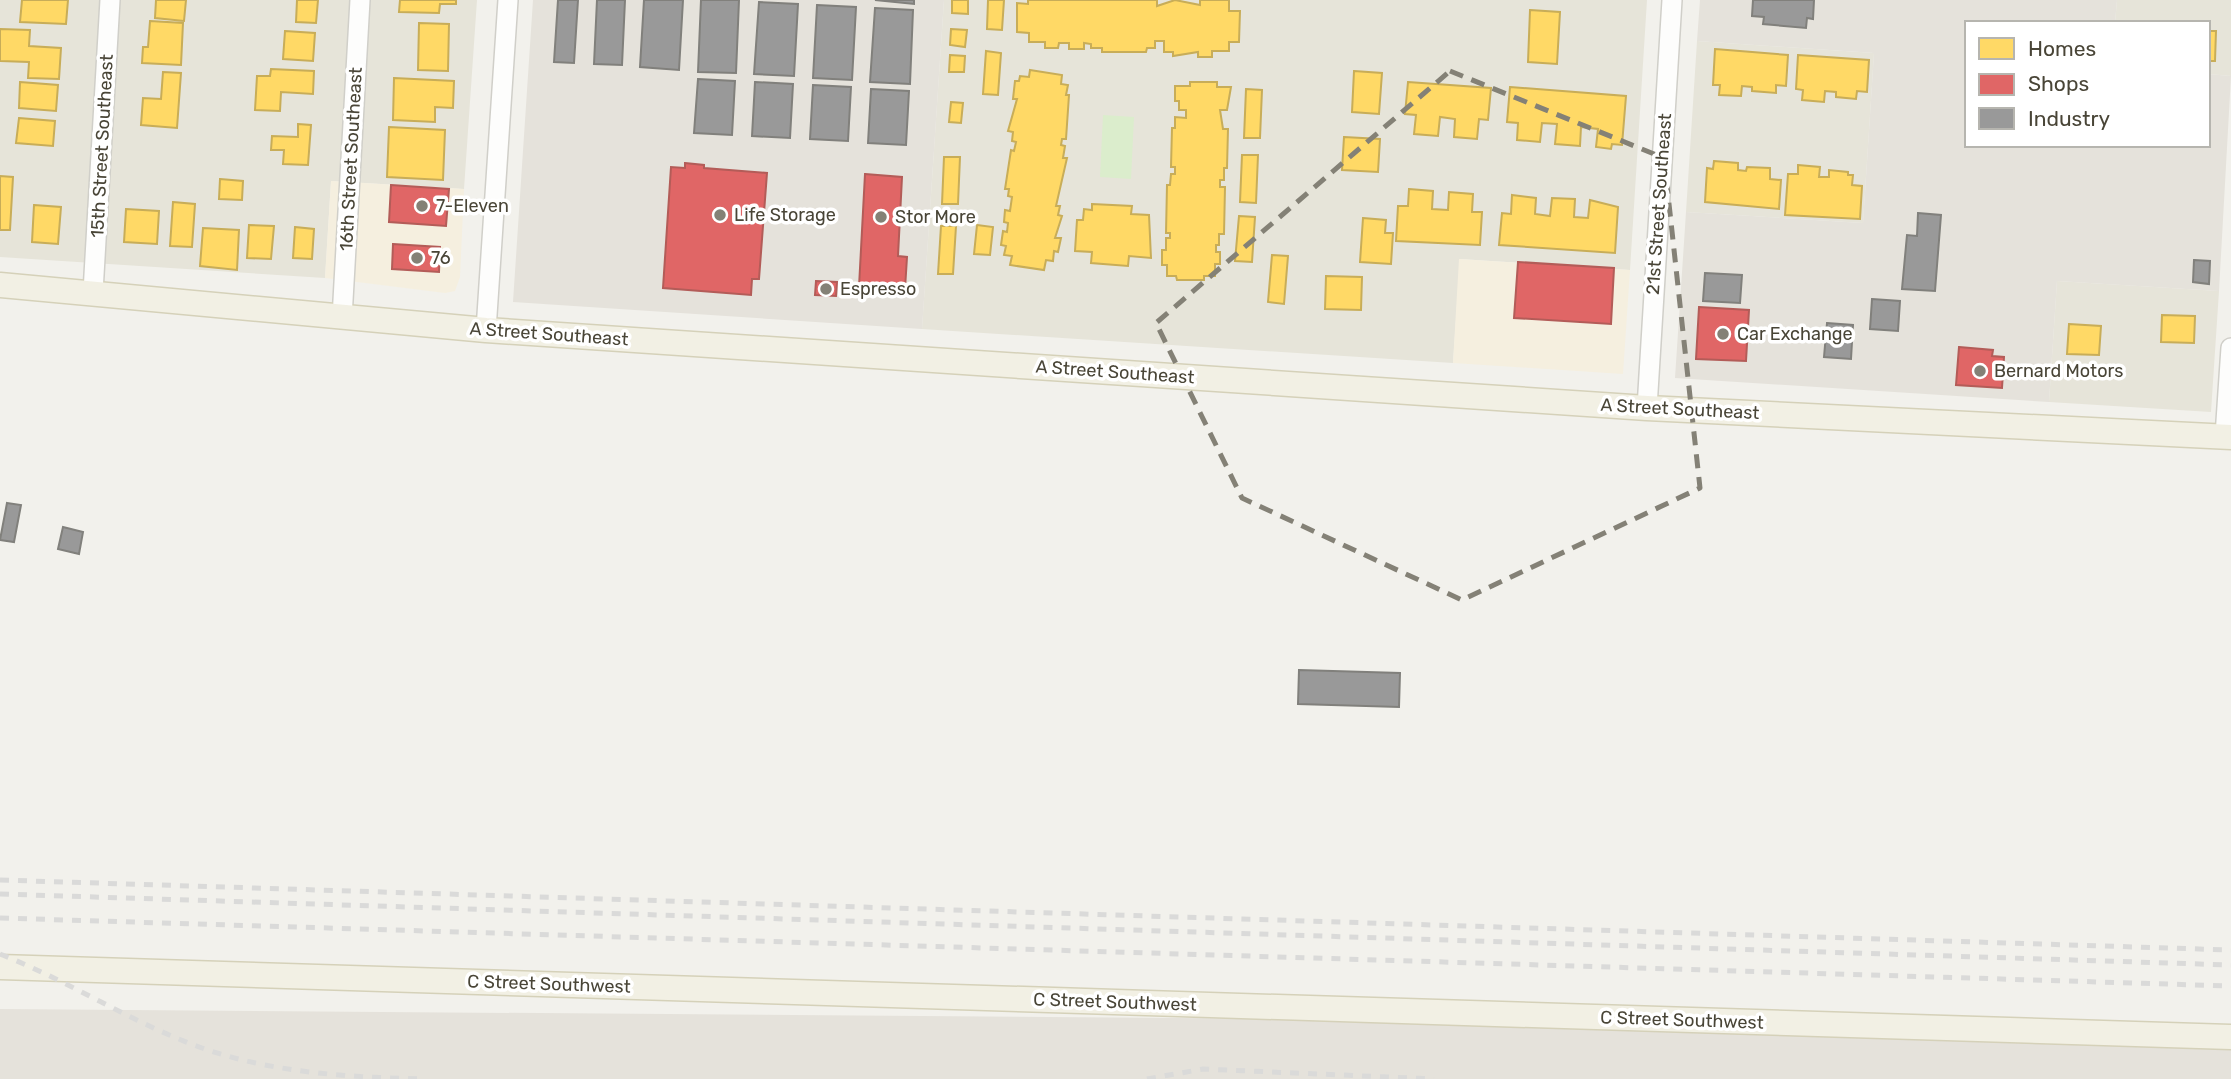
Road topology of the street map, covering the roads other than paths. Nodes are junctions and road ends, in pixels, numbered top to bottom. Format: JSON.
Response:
{"nodes":[{"id":1,"x":110,"y":0,"type":"edge"},
{"id":2,"x":360,"y":0,"type":"edge"},
{"id":3,"x":508,"y":0,"type":"edge"},
{"id":4,"x":1672,"y":0,"type":"edge"},
{"id":5,"x":0,"y":285,"type":"edge"},
{"id":6,"x":93,"y":292,"type":"junction"},
{"id":7,"x":342,"y":318,"type":"junction"},
{"id":8,"x":486,"y":330,"type":"junction"},
{"id":9,"x":2231,"y":348,"type":"edge"},
{"id":10,"x":1647,"y":408,"type":"junction"},
{"id":11,"x":2228,"y":437,"type":"edge"},
{"id":12,"x":0,"y":967,"type":"edge"},
{"id":13,"x":2231,"y":1037,"type":"edge"}],
"edges":[{"from":1,"to":6,"type":"street","name":"15th Street Southeast"},
{"from":2,"to":7,"type":"street","name":"16th Street Southeast"},
{"from":3,"to":8,"type":"street"},
{"from":4,"to":10,"type":"street","name":"21st Street Southeast"},
{"from":5,"to":6,"type":"main road","name":"A Street Southeast"},
{"from":6,"to":7,"type":"main road","name":"A Street Southeast"},
{"from":7,"to":8,"type":"main road","name":"A Street Southeast"},
{"from":8,"to":10,"type":"main road","name":"A Street Southeast"},
{"from":9,"to":11,"type":"street"},
{"from":10,"to":11,"type":"main road","name":"A Street Southeast"},
{"from":12,"to":13,"type":"main road","name":"C Street Southwest"}]}
